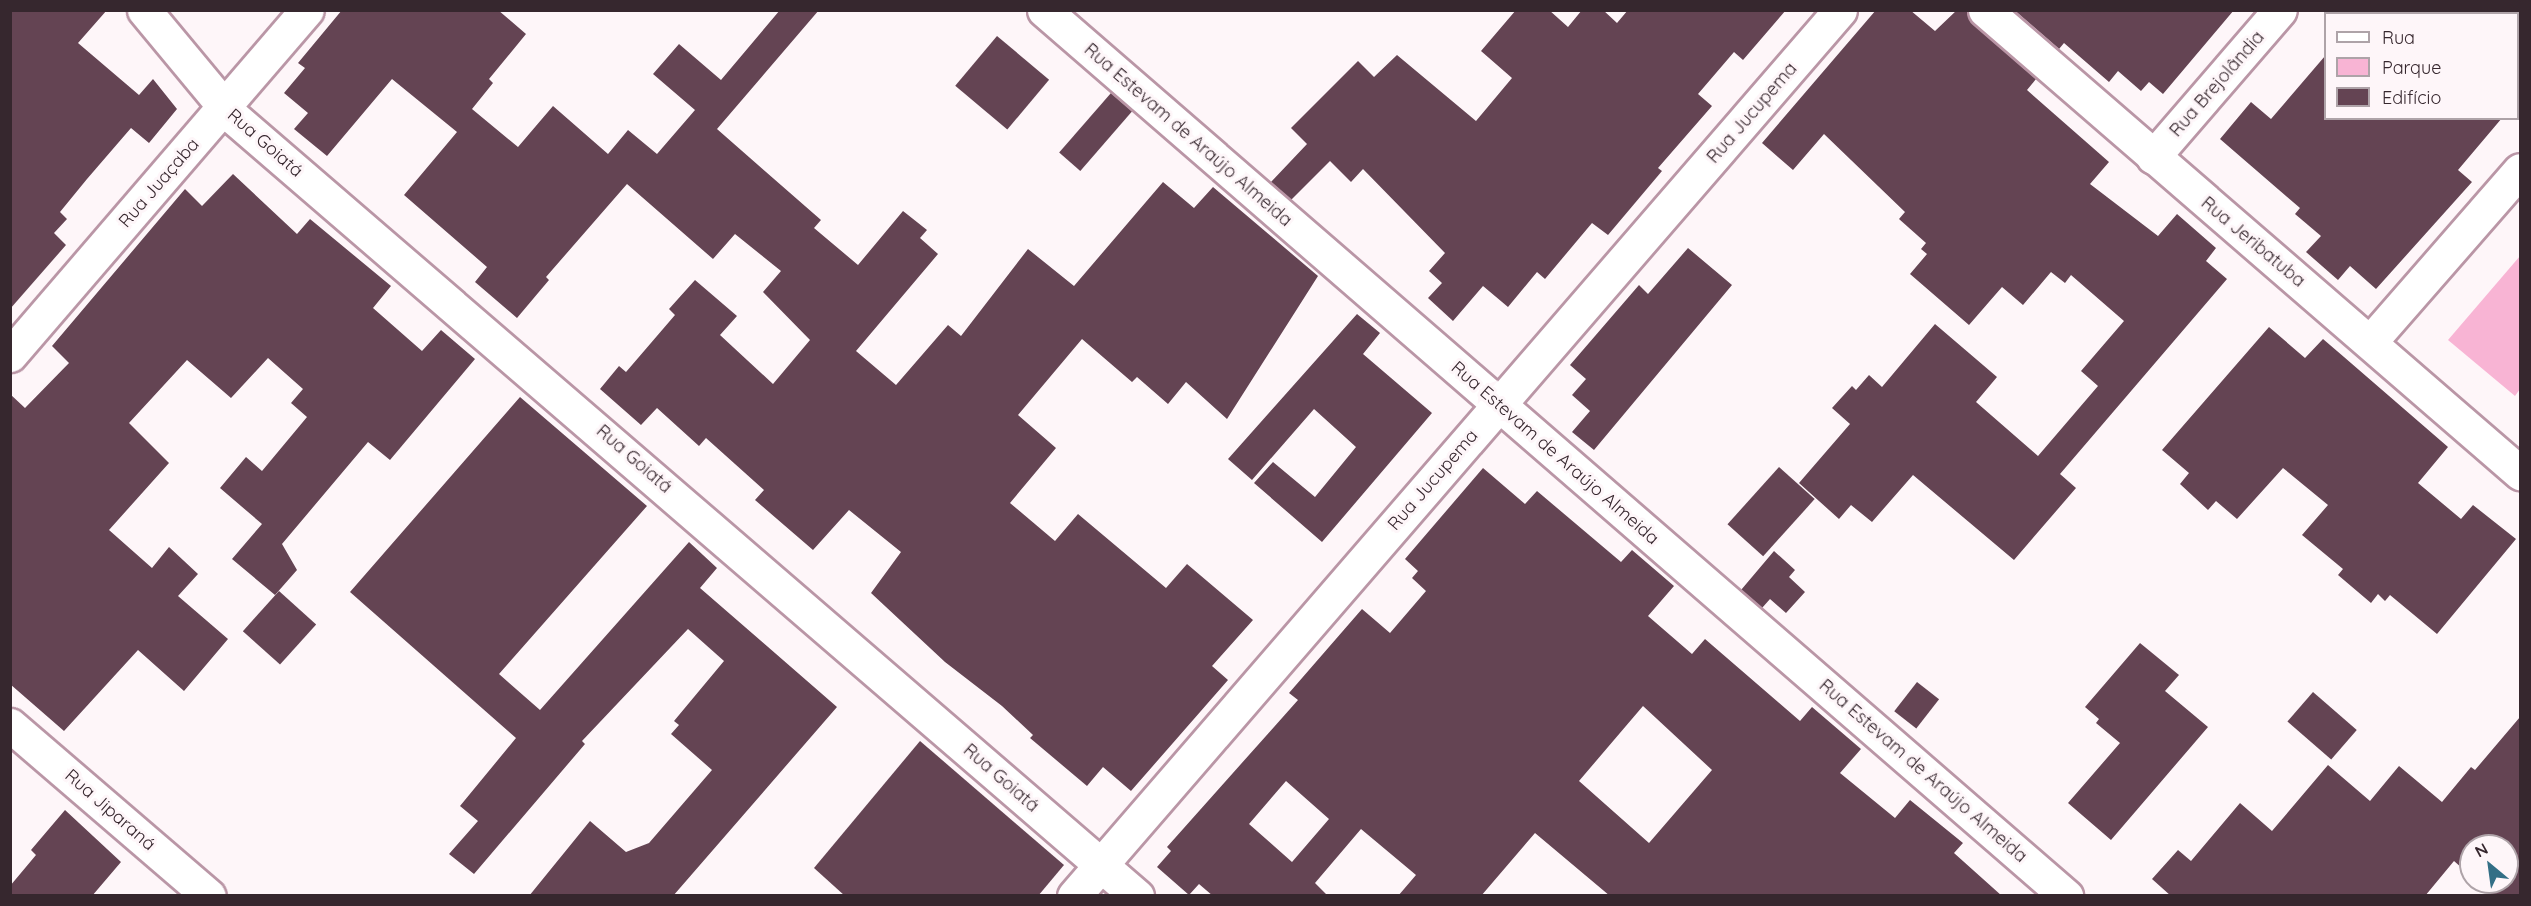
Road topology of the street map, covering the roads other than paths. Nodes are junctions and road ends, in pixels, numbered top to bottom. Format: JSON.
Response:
{"nodes":[{"id":1,"x":144,"y":10,"type":"edge"},
{"id":2,"x":307,"y":10,"type":"edge"},
{"id":3,"x":1044,"y":10,"type":"edge"},
{"id":4,"x":1840,"y":10,"type":"edge"},
{"id":5,"x":1984,"y":10,"type":"edge"},
{"id":6,"x":2280,"y":10,"type":"edge"},
{"id":7,"x":224,"y":107,"type":"junction"},
{"id":8,"x":2153,"y":157,"type":"junction"},
{"id":9,"x":2520,"y":170,"type":"edge"},
{"id":10,"x":2370,"y":342,"type":"junction"},
{"id":11,"x":10,"y":355,"type":"edge"},
{"id":12,"x":1499,"y":403,"type":"junction"},
{"id":13,"x":2520,"y":473,"type":"edge"},
{"id":14,"x":10,"y":725,"type":"edge"},
{"id":15,"x":1101,"y":864,"type":"junction"},
{"id":16,"x":209,"y":896,"type":"edge"},
{"id":17,"x":1074,"y":896,"type":"edge"},
{"id":18,"x":1137,"y":896,"type":"edge"},
{"id":19,"x":2066,"y":896,"type":"edge"}],
"edges":[{"from":1,"to":7,"type":"street","name":"Rua Goiatá"},
{"from":2,"to":7,"type":"street","name":"Rua Juaçaba"},
{"from":3,"to":12,"type":"street","name":"Rua Estevam de Araújo Almeida"},
{"from":4,"to":12,"type":"street","name":"Rua Jucupema"},
{"from":5,"to":8,"type":"street","name":"Rua Jeribatuba"},
{"from":6,"to":8,"type":"street","name":"Rua Brejolândia"},
{"from":7,"to":11,"type":"street","name":"Rua Juaçaba"},
{"from":7,"to":15,"type":"street","name":"Rua Goiatá"},
{"from":8,"to":10,"type":"street","name":"Rua Jeribatuba"},
{"from":9,"to":10,"type":"street"},
{"from":10,"to":13,"type":"street","name":"Rua Jeribatuba"},
{"from":12,"to":15,"type":"street","name":"Rua Jucupema"},
{"from":12,"to":19,"type":"street","name":"Rua Estevam de Araújo Almeida"},
{"from":14,"to":16,"type":"street","name":"Rua Jiparaná"},
{"from":15,"to":17,"type":"street","name":"Rua Jucupema"},
{"from":15,"to":18,"type":"street","name":"Rua Goiatá"}]}
